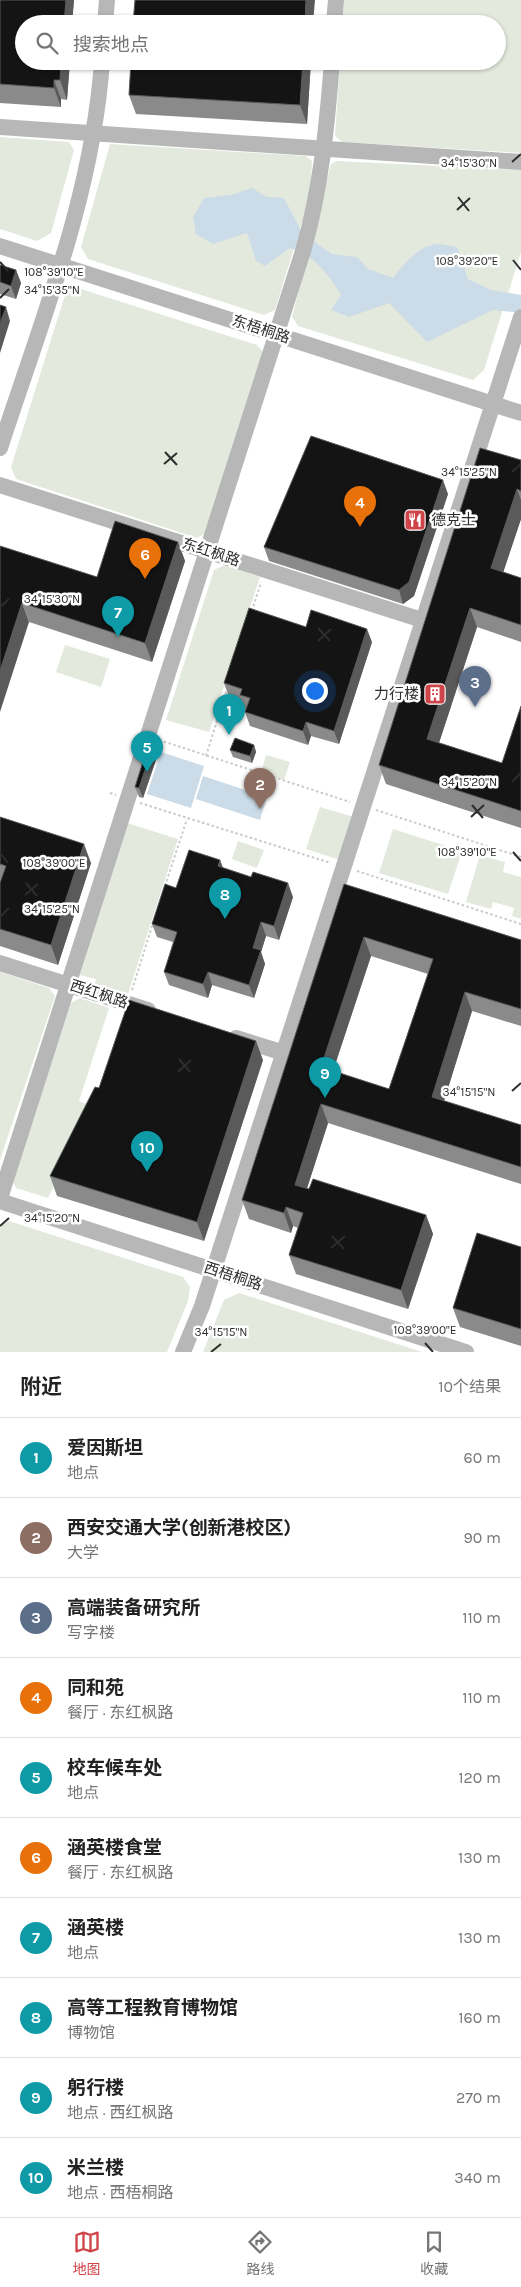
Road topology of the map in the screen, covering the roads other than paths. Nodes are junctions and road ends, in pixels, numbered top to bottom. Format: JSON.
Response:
{"nodes":[{"id":1,"x":106,"y":0,"type":"edge"},
{"id":2,"x":336,"y":0,"type":"edge"},
{"id":3,"x":105,"y":15,"type":"edge"},
{"id":4,"x":335,"y":15,"type":"edge"},
{"id":5,"x":101,"y":70,"type":"edge"},
{"id":6,"x":331,"y":70,"type":"edge"},
{"id":7,"x":0,"y":127,"type":"edge"},
{"id":8,"x":95,"y":133,"type":"junction"},
{"id":9,"x":324,"y":150,"type":"junction"},
{"id":10,"x":521,"y":162,"type":"edge"},
{"id":11,"x":0,"y":246,"type":"edge"},
{"id":12,"x":59,"y":265,"type":"junction"},
{"id":13,"x":521,"y":316,"type":"edge"},
{"id":14,"x":278,"y":335,"type":"junction"},
{"id":15,"x":492,"y":404,"type":"junction"},
{"id":16,"x":521,"y":413,"type":"edge"},
{"id":17,"x":0,"y":448,"type":"edge"},
{"id":18,"x":0,"y":485,"type":"edge"},
{"id":19,"x":207,"y":551,"type":"junction"},
{"id":20,"x":422,"y":620,"type":"junction"},
{"id":21,"x":0,"y":963,"type":"edge"},
{"id":22,"x":68,"y":984,"type":"junction"},
{"id":23,"x":164,"y":1015,"type":"edge"},
{"id":24,"x":218,"y":1032,"type":"edge"},
{"id":25,"x":284,"y":1053,"type":"junction"},
{"id":26,"x":0,"y":1200,"type":"edge"},
{"id":27,"x":213,"y":1270,"type":"junction"},
{"id":28,"x":183,"y":1352,"type":"edge"},
{"id":29,"x":466,"y":1352,"type":"edge"}],
"edges":[{"from":1,"to":3,"type":"street"},
{"from":2,"to":4,"type":"street"},
{"from":5,"to":8,"type":"street"},
{"from":6,"to":9,"type":"street"},
{"from":7,"to":8,"type":"street"},
{"from":8,"to":9,"type":"street"},
{"from":8,"to":12,"type":"street"},
{"from":9,"to":10,"type":"street"},
{"from":9,"to":14,"type":"street"},
{"from":11,"to":12,"type":"street","name":"东梧桐路"},
{"from":12,"to":14,"type":"street","name":"东梧桐路"},
{"from":12,"to":17,"type":"street"},
{"from":13,"to":15,"type":"street"},
{"from":14,"to":15,"type":"street","name":"东梧桐路"},
{"from":14,"to":19,"type":"street"},
{"from":15,"to":16,"type":"street","name":"东梧桐路"},
{"from":15,"to":20,"type":"street"},
{"from":18,"to":19,"type":"street","name":"东红枫路"},
{"from":19,"to":20,"type":"street","name":"东红枫路"},
{"from":19,"to":22,"type":"street"},
{"from":20,"to":25,"type":"street"},
{"from":21,"to":22,"type":"street","name":"西红枫路"},
{"from":22,"to":23,"type":"street","name":"西红枫路"},
{"from":22,"to":26,"type":"street"},
{"from":24,"to":25,"type":"street"},
{"from":25,"to":27,"type":"street"},
{"from":26,"to":27,"type":"street","name":"西梧桐路"},
{"from":27,"to":28,"type":"street"},
{"from":27,"to":29,"type":"street","name":"西梧桐路"}]}
